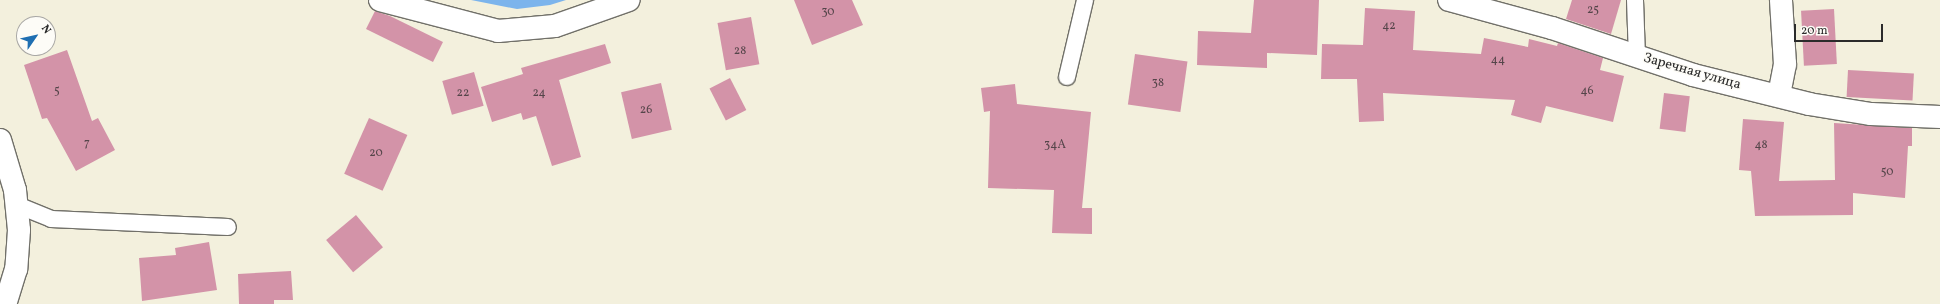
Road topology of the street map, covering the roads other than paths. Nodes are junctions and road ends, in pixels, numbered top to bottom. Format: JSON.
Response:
{"nodes":[{"id":1,"x":380,"y":0,"type":"edge"},
{"id":2,"x":629,"y":0,"type":"edge"},
{"id":3,"x":1085,"y":0,"type":"edge"},
{"id":4,"x":1449,"y":0,"type":"edge"},
{"id":5,"x":1635,"y":0,"type":"edge"},
{"id":6,"x":1781,"y":0,"type":"edge"},
{"id":7,"x":1637,"y":56,"type":"junction"},
{"id":8,"x":1067,"y":77,"type":"dead end"},
{"id":9,"x":1779,"y":95,"type":"junction"},
{"id":10,"x":1940,"y":117,"type":"edge"},
{"id":11,"x":0,"y":140,"type":"edge"},
{"id":12,"x":16,"y":205,"type":"junction"},
{"id":13,"x":228,"y":227,"type":"dead end"},
{"id":14,"x":5,"y":304,"type":"edge"}],
"edges":[{"from":1,"to":2,"type":"street"},
{"from":3,"to":8,"type":"lane"},
{"from":4,"to":7,"type":"street","name":"Заречная улица"},
{"from":5,"to":7,"type":"lane"},
{"from":6,"to":9,"type":"street"},
{"from":7,"to":9,"type":"street","name":"Заречная улица"},
{"from":9,"to":10,"type":"street","name":"Заречная улица"},
{"from":11,"to":12,"type":"street"},
{"from":12,"to":13,"type":"lane"},
{"from":12,"to":14,"type":"street"}]}
